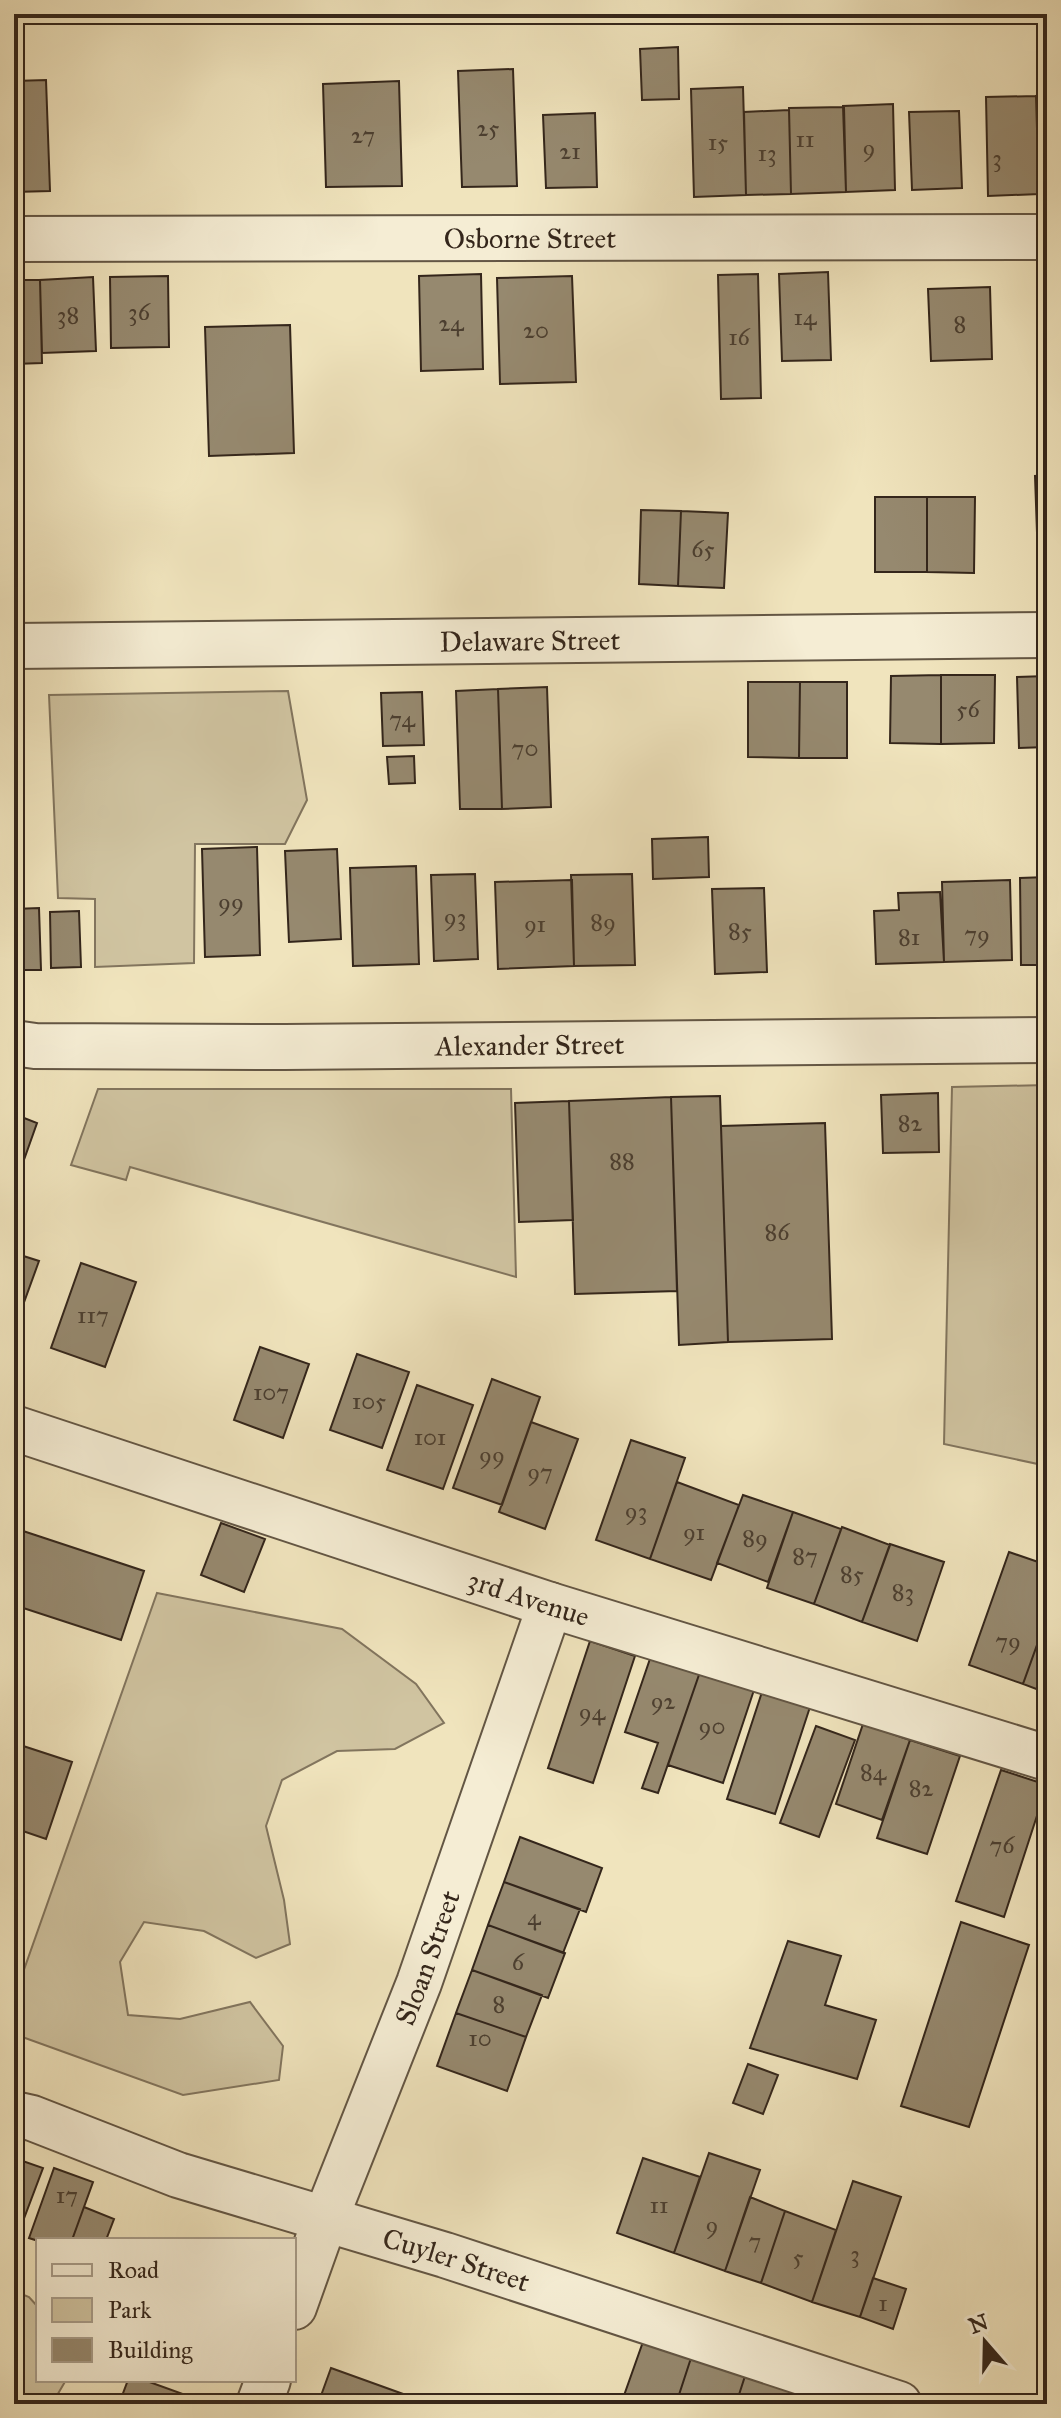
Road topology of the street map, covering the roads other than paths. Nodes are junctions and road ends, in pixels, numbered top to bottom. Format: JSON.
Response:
{"nodes":[{"id":1,"x":1047,"y":237,"type":"edge"},
{"id":2,"x":14,"y":239,"type":"edge"},
{"id":3,"x":1047,"y":635,"type":"edge"},
{"id":4,"x":14,"y":646,"type":"edge"},
{"id":5,"x":1047,"y":1040,"type":"edge"},
{"id":6,"x":14,"y":1043,"type":"edge"},
{"id":7,"x":14,"y":1428,"type":"edge"},
{"id":8,"x":550,"y":1605,"type":"junction"},
{"id":9,"x":1047,"y":1758,"type":"edge"},
{"id":10,"x":14,"y":2114,"type":"edge"},
{"id":11,"x":325,"y":2220,"type":"junction"},
{"id":12,"x":296,"y":2301,"type":"edge"},
{"id":13,"x":267,"y":2382,"type":"edge"},
{"id":14,"x":259,"y":2404,"type":"edge"},
{"id":15,"x":899,"y":2404,"type":"edge"}],
"edges":[{"from":1,"to":2,"type":"street","name":"Osborne Street"},
{"from":3,"to":4,"type":"street","name":"Delaware Street"},
{"from":5,"to":6,"type":"street","name":"Alexander Street"},
{"from":7,"to":8,"type":"street","name":"3rd Avenue"},
{"from":8,"to":9,"type":"street","name":"3rd Avenue"},
{"from":8,"to":11,"type":"street","name":"Sloan Street"},
{"from":10,"to":11,"type":"street","name":"Cuyler Street"},
{"from":11,"to":12,"type":"street","name":"Sloan Street"},
{"from":11,"to":15,"type":"street","name":"Cuyler Street"},
{"from":13,"to":14,"type":"street"}]}
